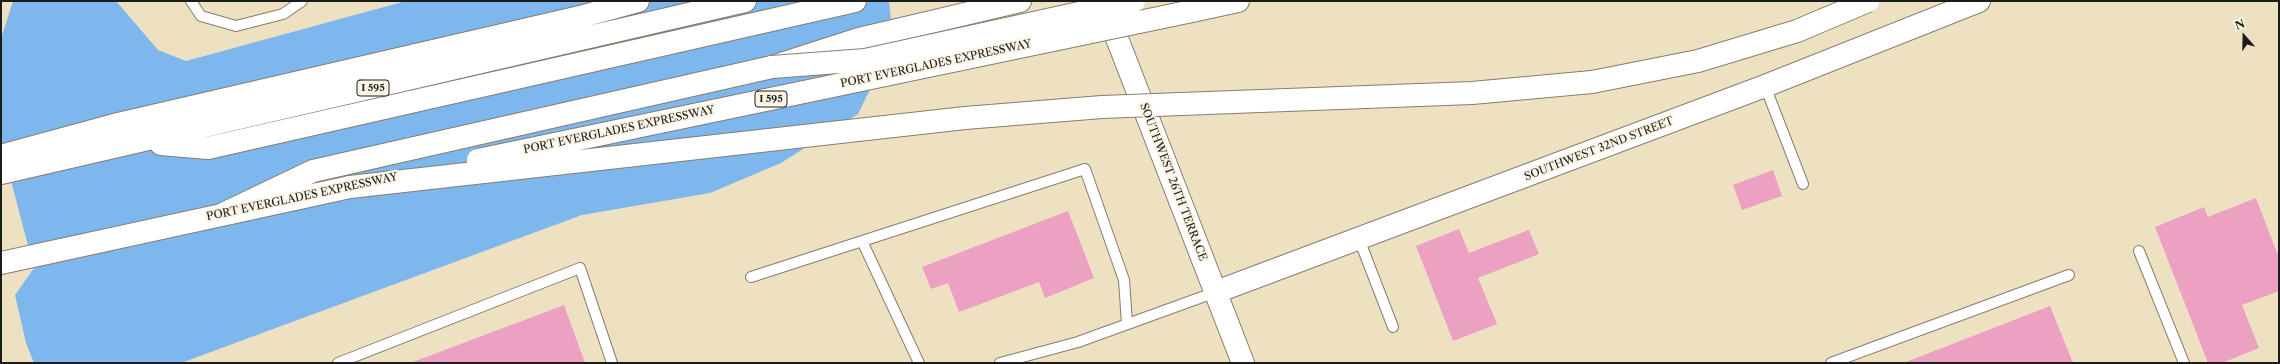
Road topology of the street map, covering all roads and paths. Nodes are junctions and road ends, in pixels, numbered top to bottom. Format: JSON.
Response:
{"nodes":[{"id":1,"x":191,"y":1,"type":"edge"},
{"id":2,"x":302,"y":1,"type":"edge"},
{"id":3,"x":638,"y":1,"type":"edge"},
{"id":4,"x":745,"y":1,"type":"edge"},
{"id":5,"x":855,"y":1,"type":"edge"},
{"id":6,"x":1020,"y":1,"type":"edge"},
{"id":7,"x":1103,"y":1,"type":"edge"},
{"id":8,"x":1134,"y":1,"type":"edge"},
{"id":9,"x":1238,"y":1,"type":"edge"},
{"id":10,"x":1868,"y":1,"type":"edge"},
{"id":11,"x":1979,"y":1,"type":"edge"},
{"id":12,"x":772,"y":67,"type":"junction"},
{"id":13,"x":1765,"y":86,"type":"junction"},
{"id":14,"x":143,"y":142,"type":"junction"},
{"id":15,"x":1,"y":156,"type":"edge"},
{"id":16,"x":1,"y":173,"type":"edge"},
{"id":17,"x":1803,"y":184,"type":"dead end"},
{"id":18,"x":350,"y":187,"type":"junction"},
{"id":19,"x":223,"y":214,"type":"junction"},
{"id":20,"x":1359,"y":239,"type":"junction"},
{"id":21,"x":862,"y":241,"type":"junction"},
{"id":22,"x":2138,"y":251,"type":"dead end"},
{"id":23,"x":1,"y":263,"type":"edge"},
{"id":24,"x":2069,"y":275,"type":"dead end"},
{"id":25,"x":751,"y":277,"type":"dead end"},
{"id":26,"x":1216,"y":292,"type":"junction"},
{"id":27,"x":1127,"y":324,"type":"junction"},
{"id":28,"x":1393,"y":327,"type":"dead end"},
{"id":29,"x":338,"y":363,"type":"edge"},
{"id":30,"x":612,"y":363,"type":"edge"},
{"id":31,"x":919,"y":363,"type":"edge"},
{"id":32,"x":1000,"y":363,"type":"edge"},
{"id":33,"x":1243,"y":363,"type":"edge"},
{"id":34,"x":1831,"y":363,"type":"edge"},
{"id":35,"x":2184,"y":363,"type":"edge"}],
"edges":[{"from":1,"to":2,"type":"lane"},
{"from":3,"to":15,"type":"main road"},
{"from":4,"to":14,"type":"main road","number":"I 595"},
{"from":5,"to":14,"type":"main road"},
{"from":6,"to":12,"type":"main road","bridge":true},
{"from":7,"to":26,"type":"main road","name":"SOUTHWEST 26TH TERRACE"},
{"from":8,"to":12,"type":"main road","bridge":true},
{"from":9,"to":18,"type":"main road","name":"PORT EVERGLADES EXPRESSWAY","number":"I 595","bridge":true},
{"from":10,"to":18,"type":"main road","bridge":true},
{"from":11,"to":13,"type":"main road","name":"SOUTHWEST 32ND STREET"},
{"from":12,"to":19,"type":"main road"},
{"from":13,"to":17,"type":"lane"},
{"from":13,"to":20,"type":"main road","name":"SOUTHWEST 32ND STREET"},
{"from":14,"to":16,"type":"main road","number":"I 595"},
{"from":18,"to":19,"type":"main road","name":"PORT EVERGLADES EXPRESSWAY","number":"I 595"},
{"from":19,"to":23,"type":"main road","name":"PORT EVERGLADES EXPRESSWAY","number":"I 595"},
{"from":20,"to":26,"type":"main road","name":"SOUTHWEST 32ND STREET"},
{"from":20,"to":28,"type":"lane"},
{"from":21,"to":25,"type":"lane"},
{"from":21,"to":27,"type":"lane"},
{"from":21,"to":31,"type":"lane"},
{"from":22,"to":35,"type":"lane"},
{"from":24,"to":34,"type":"lane"},
{"from":26,"to":27,"type":"lane"},
{"from":26,"to":33,"type":"main road","name":"SOUTHWEST 26TH TERRACE"},
{"from":27,"to":32,"type":"lane"},
{"from":29,"to":30,"type":"lane"}]}
